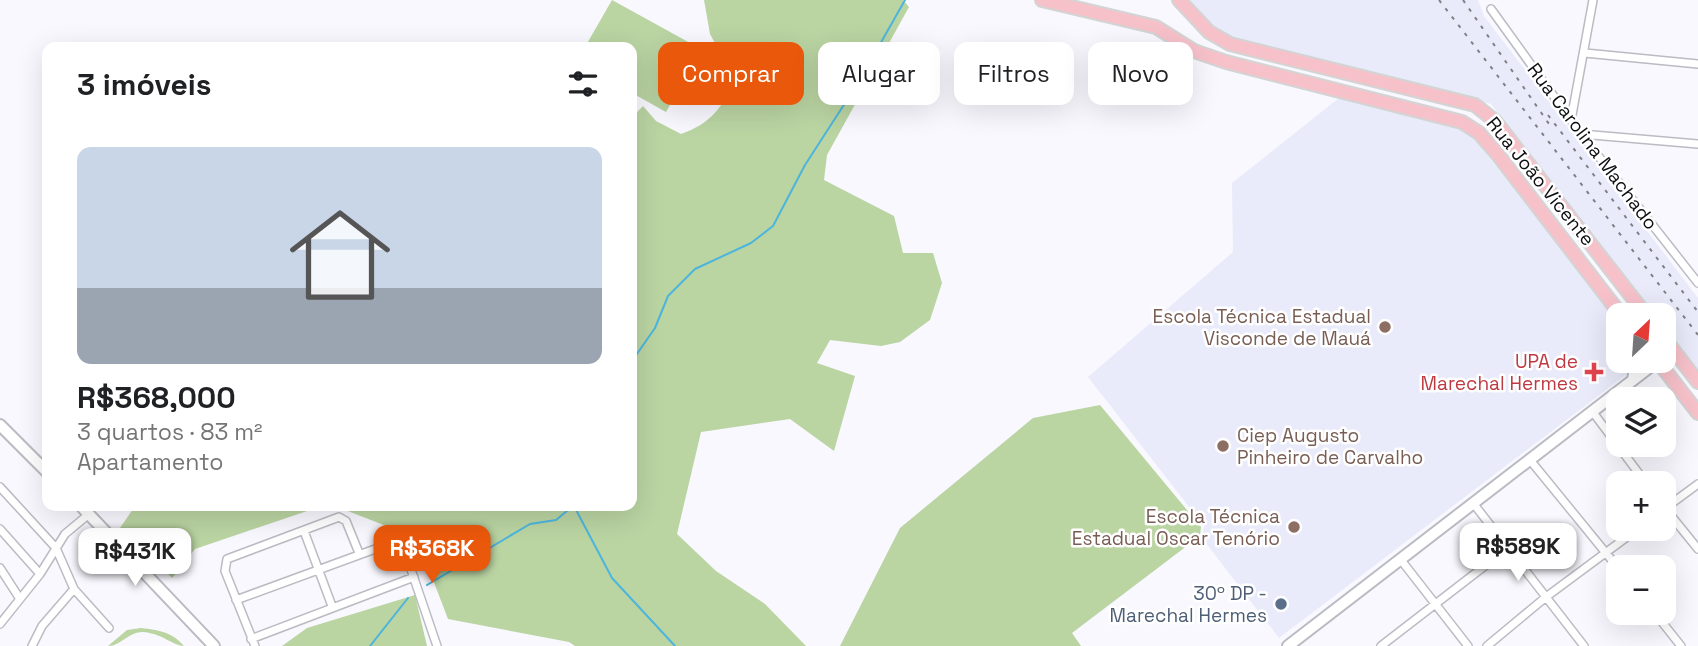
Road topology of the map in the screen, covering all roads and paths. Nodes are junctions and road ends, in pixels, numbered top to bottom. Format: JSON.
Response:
{"nodes":[{"id":1,"x":1042,"y":0,"type":"edge"},
{"id":2,"x":1179,"y":0,"type":"edge"},
{"id":3,"x":1593,"y":0,"type":"edge"},
{"id":4,"x":1491,"y":9,"type":"dead end"},
{"id":5,"x":1585,"y":53,"type":"junction"},
{"id":6,"x":1698,"y":64,"type":"edge"},
{"id":7,"x":1408,"y":86,"type":"junction"},
{"id":8,"x":1404,"y":105,"type":"junction"},
{"id":9,"x":1571,"y":120,"type":"junction"},
{"id":10,"x":1581,"y":134,"type":"junction"},
{"id":11,"x":1698,"y":144,"type":"edge"},
{"id":12,"x":1516,"y":148,"type":"junction"},
{"id":13,"x":1498,"y":155,"type":"junction"},
{"id":14,"x":1596,"y":250,"type":"junction"},
{"id":15,"x":1580,"y":262,"type":"junction"},
{"id":16,"x":1698,"y":283,"type":"edge"},
{"id":17,"x":1612,"y":303,"type":"edge"},
{"id":18,"x":1637,"y":303,"type":"edge"},
{"id":19,"x":1676,"y":367,"type":"edge"},
{"id":20,"x":1634,"y":373,"type":"edge"},
{"id":21,"x":1641,"y":373,"type":"edge"},
{"id":22,"x":1672,"y":373,"type":"edge"},
{"id":23,"x":1633,"y":379,"type":"junction"},
{"id":24,"x":1698,"y":382,"type":"edge"},
{"id":25,"x":1592,"y":411,"type":"junction"},
{"id":26,"x":1698,"y":413,"type":"edge"},
{"id":27,"x":0,"y":425,"type":"edge"},
{"id":28,"x":1530,"y":460,"type":"junction"},
{"id":29,"x":42,"y":467,"type":"edge"},
{"id":30,"x":1637,"y":471,"type":"edge"},
{"id":31,"x":1698,"y":484,"type":"edge"},
{"id":32,"x":0,"y":487,"type":"edge"},
{"id":33,"x":1676,"y":500,"type":"edge"},
{"id":34,"x":1473,"y":503,"type":"junction"},
{"id":35,"x":86,"y":511,"type":"edge"},
{"id":36,"x":89,"y":514,"type":"junction"},
{"id":37,"x":1676,"y":523,"type":"edge"},
{"id":38,"x":0,"y":529,"type":"edge"},
{"id":39,"x":304,"y":531,"type":"junction"},
{"id":40,"x":1622,"y":541,"type":"edge"},
{"id":41,"x":56,"y":548,"type":"junction"},
{"id":42,"x":1508,"y":548,"type":"junction"},
{"id":43,"x":1698,"y":550,"type":"edge"},
{"id":44,"x":359,"y":553,"type":"junction"},
{"id":45,"x":1606,"y":553,"type":"junction"},
{"id":46,"x":1401,"y":560,"type":"junction"},
{"id":47,"x":0,"y":568,"type":"edge"},
{"id":48,"x":318,"y":568,"type":"junction"},
{"id":49,"x":40,"y":574,"type":"junction"},
{"id":50,"x":414,"y":577,"type":"junction"},
{"id":51,"x":74,"y":589,"type":"junction"},
{"id":52,"x":1546,"y":597,"type":"junction"},
{"id":53,"x":20,"y":599,"type":"junction"},
{"id":54,"x":236,"y":600,"type":"junction"},
{"id":55,"x":1435,"y":604,"type":"junction"},
{"id":56,"x":332,"y":606,"type":"junction"},
{"id":57,"x":0,"y":624,"type":"edge"},
{"id":58,"x":1664,"y":625,"type":"edge"},
{"id":59,"x":109,"y":628,"type":"dead end"},
{"id":60,"x":253,"y":643,"type":"edge"},
{"id":61,"x":32,"y":646,"type":"edge"},
{"id":62,"x":214,"y":646,"type":"edge"},
{"id":63,"x":437,"y":646,"type":"edge"},
{"id":64,"x":1288,"y":646,"type":"edge"},
{"id":65,"x":1381,"y":646,"type":"edge"},
{"id":66,"x":1468,"y":646,"type":"edge"},
{"id":67,"x":1487,"y":646,"type":"edge"},
{"id":68,"x":1584,"y":646,"type":"edge"},
{"id":69,"x":1681,"y":646,"type":"edge"}],
"edges":[{"from":1,"to":8,"type":"main road","name":"Rua João Vicente"},
{"from":2,"to":7,"type":"main road","name":"Rua João Vicente"},
{"from":3,"to":5,"type":"street"},
{"from":4,"to":9,"type":"street","name":"Rua Carolina Machado"},
{"from":5,"to":6,"type":"street"},
{"from":5,"to":9,"type":"street"},
{"from":7,"to":8,"type":"main road"},
{"from":7,"to":12,"type":"main road","name":"Rua João Vicente"},
{"from":8,"to":13,"type":"main road","name":"Rua João Vicente"},
{"from":9,"to":10,"type":"street","name":"Rua Carolina Machado"},
{"from":10,"to":11,"type":"street"},
{"from":10,"to":16,"type":"street","name":"Rua Carolina Machado"},
{"from":12,"to":13,"type":"main road"},
{"from":12,"to":14,"type":"main road","name":"Rua João Vicente"},
{"from":13,"to":15,"type":"main road","name":"Rua João Vicente"},
{"from":14,"to":15,"type":"main road"},
{"from":14,"to":18,"type":"main road","name":"Rua João Vicente"},
{"from":15,"to":17,"type":"main road","name":"Rua João Vicente"},
{"from":19,"to":24,"type":"main road"},
{"from":20,"to":23,"type":"main road"},
{"from":21,"to":23,"type":"main road"},
{"from":22,"to":26,"type":"main road"},
{"from":23,"to":25,"type":"main road"},
{"from":25,"to":28,"type":"main road"},
{"from":25,"to":30,"type":"street"},
{"from":27,"to":29,"type":"main road"},
{"from":28,"to":34,"type":"main road"},
{"from":28,"to":45,"type":"street"},
{"from":31,"to":33,"type":"street"},
{"from":32,"to":41,"type":"street"},
{"from":34,"to":42,"type":"street"},
{"from":34,"to":46,"type":"main road"},
{"from":35,"to":36,"type":"main road"},
{"from":36,"to":41,"type":"street"},
{"from":36,"to":62,"type":"main road"},
{"from":37,"to":43,"type":"street"},
{"from":38,"to":49,"type":"street"},
{"from":39,"to":44,"type":"street"},
{"from":39,"to":48,"type":"street"},
{"from":39,"to":54,"type":"street"},
{"from":40,"to":45,"type":"street"},
{"from":41,"to":49,"type":"street"},
{"from":41,"to":51,"type":"street"},
{"from":42,"to":52,"type":"street"},
{"from":42,"to":55,"type":"street"},
{"from":44,"to":48,"type":"street"},
{"from":44,"to":50,"type":"street"},
{"from":45,"to":52,"type":"street"},
{"from":46,"to":55,"type":"street"},
{"from":46,"to":64,"type":"main road"},
{"from":47,"to":53,"type":"street"},
{"from":48,"to":54,"type":"street"},
{"from":48,"to":56,"type":"street"},
{"from":49,"to":53,"type":"street"},
{"from":50,"to":56,"type":"street"},
{"from":50,"to":63,"type":"street"},
{"from":51,"to":59,"type":"street"},
{"from":51,"to":61,"type":"street"},
{"from":52,"to":67,"type":"street"},
{"from":52,"to":68,"type":"street"},
{"from":53,"to":57,"type":"street"},
{"from":54,"to":60,"type":"street"},
{"from":55,"to":65,"type":"street"},
{"from":55,"to":66,"type":"street"},
{"from":56,"to":60,"type":"street"},
{"from":58,"to":69,"type":"street"}]}
